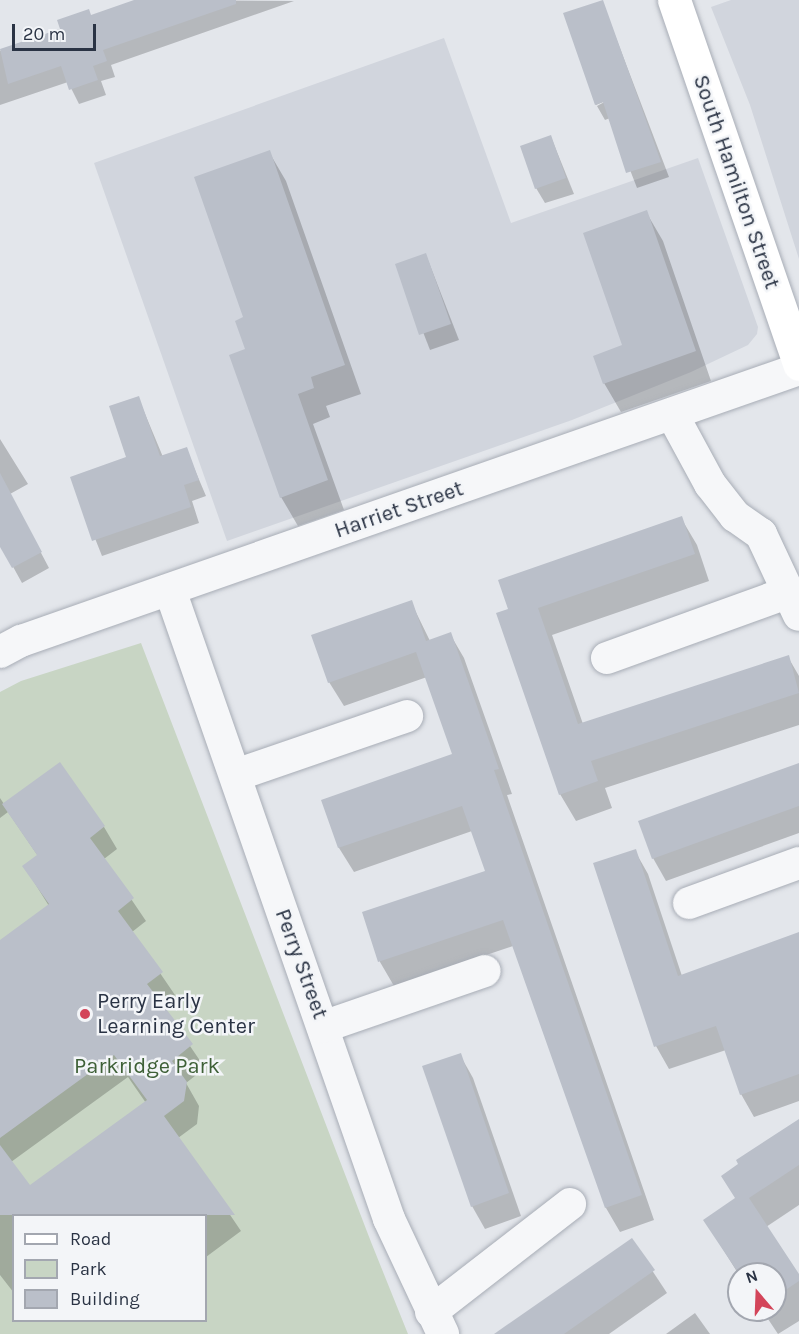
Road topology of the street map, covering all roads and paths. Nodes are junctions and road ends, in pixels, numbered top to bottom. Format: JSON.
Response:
{"nodes":[{"id":1,"x":674,"y":0,"type":"edge"},
{"id":2,"x":799,"y":364,"type":"edge"},
{"id":3,"x":799,"y":369,"type":"edge"},
{"id":4,"x":672,"y":414,"type":"junction"},
{"id":5,"x":170,"y":590,"type":"junction"},
{"id":6,"x":794,"y":604,"type":"edge"},
{"id":7,"x":0,"y":652,"type":"edge"},
{"id":8,"x":607,"y":658,"type":"dead end"},
{"id":9,"x":407,"y":716,"type":"dead end"},
{"id":10,"x":236,"y":775,"type":"junction"},
{"id":11,"x":799,"y":863,"type":"edge"},
{"id":12,"x":689,"y":903,"type":"dead end"},
{"id":13,"x":485,"y":971,"type":"dead end"},
{"id":14,"x":323,"y":1027,"type":"junction"},
{"id":15,"x":570,"y":1204,"type":"dead end"},
{"id":16,"x":437,"y":1323,"type":"edge"}],
"edges":[{"from":1,"to":2,"type":"main road","name":"South Hamilton Street"},
{"from":3,"to":4,"type":"street","name":"Harriet Street"},
{"from":4,"to":5,"type":"street","name":"Harriet Street"},
{"from":4,"to":6,"type":"street"},
{"from":5,"to":7,"type":"street","name":"Harriet Street"},
{"from":5,"to":10,"type":"street","name":"Perry Street"},
{"from":6,"to":8,"type":"street"},
{"from":9,"to":10,"type":"street"},
{"from":10,"to":14,"type":"street","name":"Perry Street"},
{"from":11,"to":12,"type":"street"},
{"from":13,"to":14,"type":"street"},
{"from":14,"to":16,"type":"street","name":"Perry Street"},
{"from":15,"to":16,"type":"street"}]}
